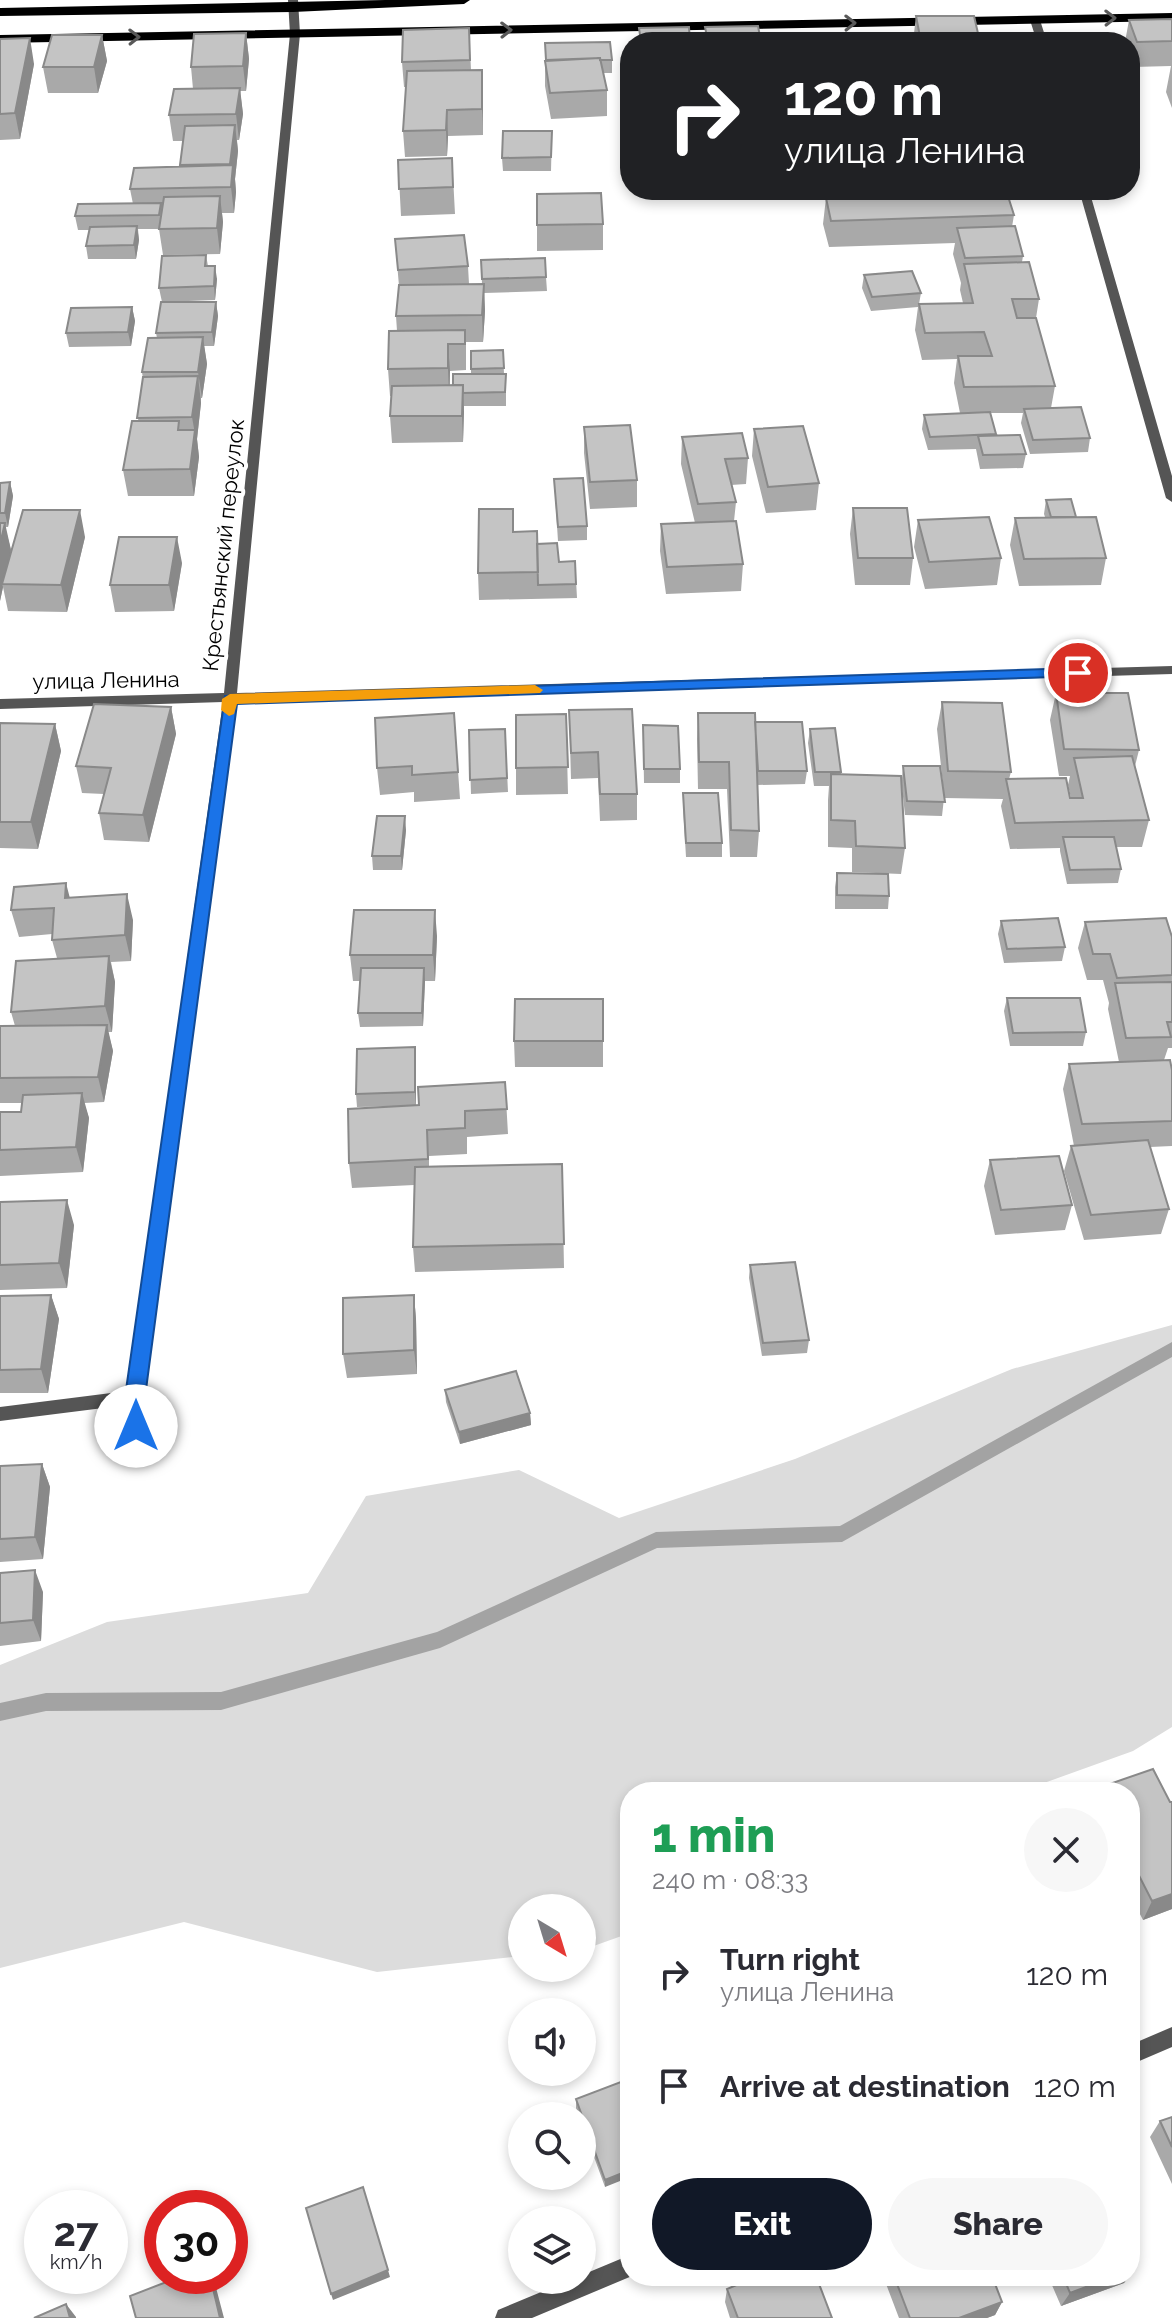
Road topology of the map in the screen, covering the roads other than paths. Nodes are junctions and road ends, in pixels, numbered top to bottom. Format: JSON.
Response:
{"nodes":[{"id":1,"x":464,"y":0,"type":"edge"},
{"id":2,"x":293,"y":4,"type":"edge"},
{"id":3,"x":0,"y":12,"type":"edge"},
{"id":4,"x":1172,"y":17,"type":"edge"},
{"id":5,"x":1035,"y":20,"type":"junction"},
{"id":6,"x":1039,"y":32,"type":"edge"},
{"id":7,"x":295,"y":34,"type":"junction"},
{"id":8,"x":0,"y":39,"type":"edge"},
{"id":9,"x":1087,"y":200,"type":"edge"},
{"id":10,"x":1172,"y":498,"type":"edge"},
{"id":11,"x":1172,"y":670,"type":"edge"},
{"id":12,"x":230,"y":699,"type":"junction"},
{"id":13,"x":0,"y":704,"type":"edge"},
{"id":14,"x":135,"y":1397,"type":"junction"},
{"id":15,"x":0,"y":1414,"type":"edge"},
{"id":16,"x":136,"y":1426,"type":"dead end"},
{"id":17,"x":1172,"y":2037,"type":"edge"},
{"id":18,"x":1140,"y":2051,"type":"edge"},
{"id":19,"x":620,"y":2270,"type":"edge"},
{"id":20,"x":506,"y":2318,"type":"edge"}],
"edges":[{"from":1,"to":2,"type":"main road"},
{"from":2,"to":3,"type":"main road"},
{"from":2,"to":7,"type":"street","name":"Крестьянский переулок"},
{"from":5,"to":4,"type":"main road","one_way":true},
{"from":5,"to":6,"type":"street"},
{"from":7,"to":5,"type":"main road","one_way":true},
{"from":8,"to":7,"type":"main road","one_way":true},
{"from":7,"to":12,"type":"street","name":"Крестьянский переулок"},
{"from":9,"to":10,"type":"street"},
{"from":11,"to":12,"type":"street","name":"улица Ленина"},
{"from":12,"to":13,"type":"street","name":"улица Ленина"},
{"from":12,"to":14,"type":"street","name":"Крестьянский переулок"},
{"from":14,"to":15,"type":"street"},
{"from":14,"to":16,"type":"street","name":"Крестьянский переулок"},
{"from":17,"to":18,"type":"street"},
{"from":19,"to":20,"type":"street"}]}
